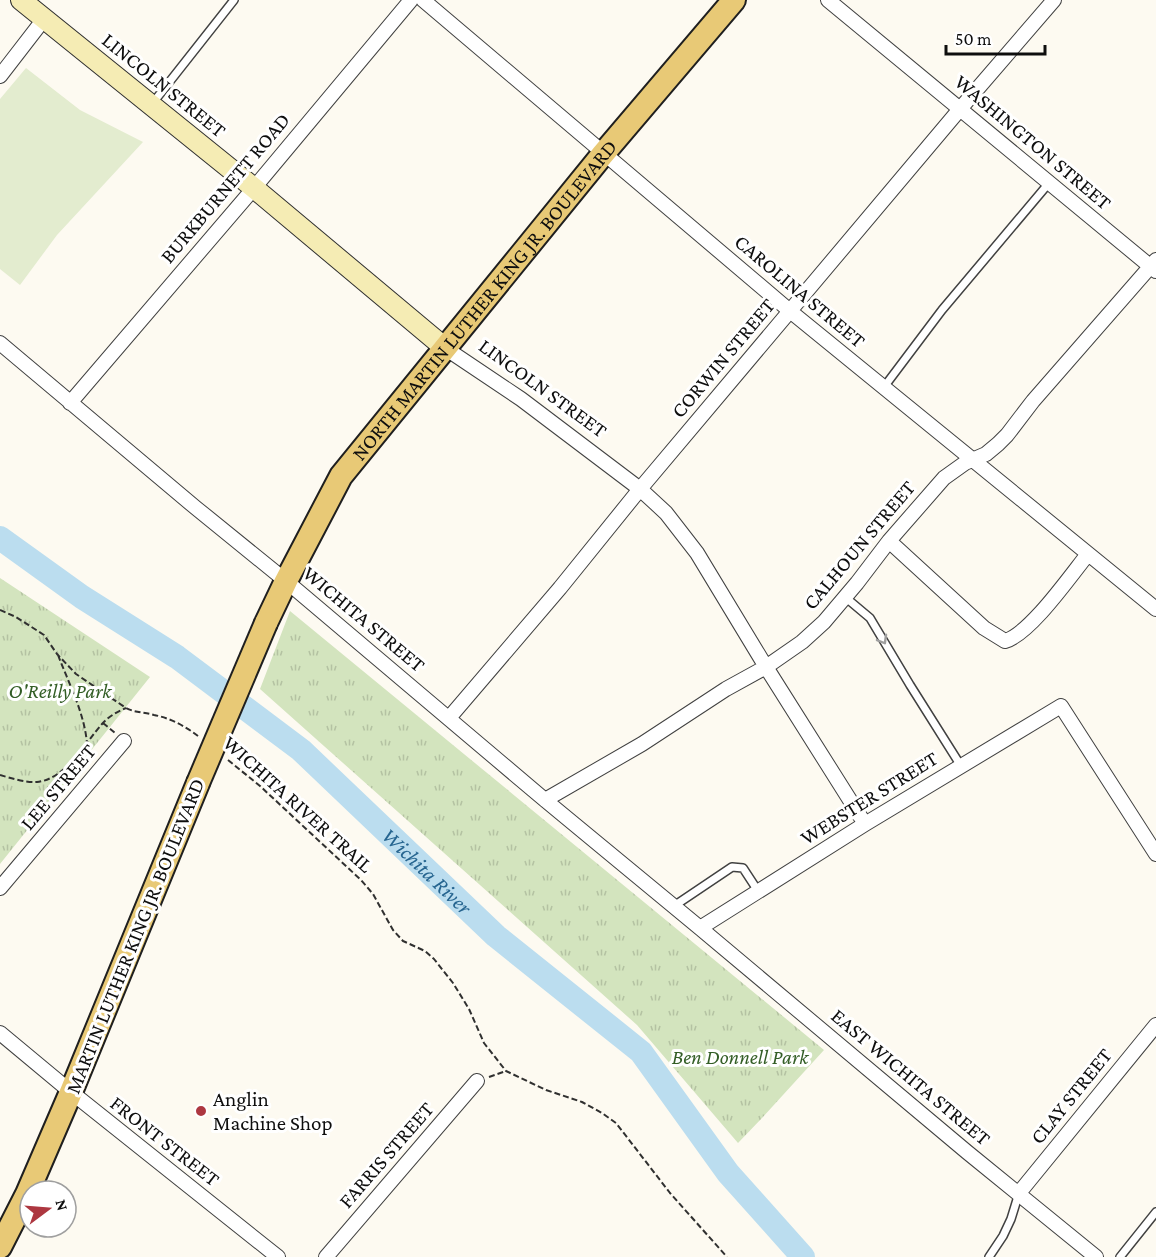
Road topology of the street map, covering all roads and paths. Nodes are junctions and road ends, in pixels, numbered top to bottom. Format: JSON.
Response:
{"nodes":[{"id":1,"x":21,"y":0,"type":"edge"},
{"id":2,"x":234,"y":0,"type":"edge"},
{"id":3,"x":411,"y":0,"type":"edge"},
{"id":4,"x":423,"y":0,"type":"edge"},
{"id":5,"x":734,"y":0,"type":"edge"},
{"id":6,"x":828,"y":0,"type":"edge"},
{"id":7,"x":1054,"y":0,"type":"edge"},
{"id":8,"x":44,"y":19,"type":"junction"},
{"id":9,"x":0,"y":76,"type":"edge"},
{"id":10,"x":151,"y":106,"type":"junction"},
{"id":11,"x":960,"y":109,"type":"junction"},
{"id":12,"x":603,"y":154,"type":"junction"},
{"id":13,"x":1049,"y":183,"type":"junction"},
{"id":14,"x":254,"y":188,"type":"junction"},
{"id":15,"x":1154,"y":266,"type":"edge"},
{"id":16,"x":790,"y":311,"type":"junction"},
{"id":17,"x":2,"y":346,"type":"edge"},
{"id":18,"x":446,"y":348,"type":"junction"},
{"id":19,"x":884,"y":387,"type":"junction"},
{"id":20,"x":69,"y":403,"type":"junction"},
{"id":21,"x":973,"y":460,"type":"junction"},
{"id":22,"x":640,"y":489,"type":"junction"},
{"id":23,"x":889,"y":541,"type":"junction"},
{"id":24,"x":1088,"y":554,"type":"junction"},
{"id":25,"x":286,"y":581,"type":"junction"},
{"id":26,"x":845,"y":597,"type":"junction"},
{"id":27,"x":1156,"y":609,"type":"edge"},
{"id":28,"x":0,"y":610,"type":"edge"},
{"id":29,"x":266,"y":623,"type":"joint"},
{"id":30,"x":57,"y":654,"type":"junction"},
{"id":31,"x":766,"y":666,"type":"junction"},
{"id":32,"x":126,"y":708,"type":"junction"},
{"id":33,"x":449,"y":718,"type":"junction"},
{"id":34,"x":124,"y":741,"type":"dead end"},
{"id":35,"x":205,"y":741,"type":"dead end"},
{"id":36,"x":87,"y":743,"type":"junction"},
{"id":37,"x":223,"y":756,"type":"dead end"},
{"id":38,"x":961,"y":766,"type":"junction"},
{"id":39,"x":0,"y":775,"type":"edge"},
{"id":40,"x":545,"y":800,"type":"junction"},
{"id":41,"x":865,"y":824,"type":"junction"},
{"id":42,"x":1156,"y":854,"type":"edge"},
{"id":43,"x":0,"y":888,"type":"edge"},
{"id":44,"x":758,"y":891,"type":"junction"},
{"id":45,"x":674,"y":906,"type":"junction"},
{"id":46,"x":700,"y":928,"type":"junction"},
{"id":47,"x":1156,"y":1025,"type":"edge"},
{"id":48,"x":0,"y":1033,"type":"edge"},
{"id":49,"x":506,"y":1071,"type":"junction"},
{"id":50,"x":477,"y":1081,"type":"joint"},
{"id":51,"x":71,"y":1092,"type":"junction"},
{"id":52,"x":1019,"y":1193,"type":"junction"},
{"id":53,"x":1156,"y":1212,"type":"edge"},
{"id":54,"x":0,"y":1247,"type":"edge"},
{"id":55,"x":278,"y":1257,"type":"edge"},
{"id":56,"x":326,"y":1257,"type":"edge"},
{"id":57,"x":727,"y":1257,"type":"edge"},
{"id":58,"x":989,"y":1257,"type":"edge"},
{"id":59,"x":1096,"y":1257,"type":"edge"},
{"id":60,"x":1120,"y":1257,"type":"edge"}],
"edges":[{"from":1,"to":8,"type":"main road","name":"LINCOLN STREET"},
{"from":2,"to":10,"type":"lane"},
{"from":3,"to":14,"type":"street","name":"BURKBURNETT ROAD"},
{"from":4,"to":12,"type":"street","name":"CAROLINA STREET"},
{"from":5,"to":12,"type":"main road","name":"NORTH MARTIN LUTHER KING JR. BOULEVARD"},
{"from":6,"to":11,"type":"street","name":"WASHINGTON STREET"},
{"from":7,"to":11,"type":"street","name":"CORWIN STREET"},
{"from":8,"to":9,"type":"street"},
{"from":8,"to":10,"type":"main road","name":"LINCOLN STREET"},
{"from":10,"to":14,"type":"main road","name":"LINCOLN STREET"},
{"from":11,"to":13,"type":"street","name":"WASHINGTON STREET"},
{"from":11,"to":16,"type":"street","name":"CORWIN STREET"},
{"from":12,"to":16,"type":"street","name":"CAROLINA STREET"},
{"from":12,"to":18,"type":"main road","name":"NORTH MARTIN LUTHER KING JR. BOULEVARD"},
{"from":13,"to":15,"type":"street","name":"WASHINGTON STREET"},
{"from":13,"to":19,"type":"lane"},
{"from":14,"to":18,"type":"main road","name":"LINCOLN STREET"},
{"from":14,"to":20,"type":"street","name":"BURKBURNETT ROAD"},
{"from":15,"to":21,"type":"street","name":"CALHOUN STREET"},
{"from":16,"to":19,"type":"street","name":"CAROLINA STREET"},
{"from":16,"to":22,"type":"street","name":"CORWIN STREET"},
{"from":17,"to":20,"type":"street","name":"WICHITA STREET"},
{"from":18,"to":22,"type":"street","name":"LINCOLN STREET"},
{"from":18,"to":25,"type":"main road","name":"NORTH MARTIN LUTHER KING JR. BOULEVARD"},
{"from":19,"to":21,"type":"street","name":"CAROLINA STREET"},
{"from":20,"to":25,"type":"street","name":"WICHITA STREET"},
{"from":21,"to":23,"type":"street","name":"CALHOUN STREET"},
{"from":21,"to":24,"type":"street","name":"CAROLINA STREET"},
{"from":22,"to":31,"type":"street","name":"LINCOLN STREET"},
{"from":22,"to":33,"type":"street","name":"CORWIN STREET"},
{"from":23,"to":24,"type":"street"},
{"from":23,"to":26,"type":"street","name":"CALHOUN STREET"},
{"from":24,"to":27,"type":"street","name":"CAROLINA STREET"},
{"from":25,"to":29,"type":"main road","name":"NORTH MARTIN LUTHER KING JR. BOULEVARD"},
{"from":25,"to":33,"type":"street","name":"WICHITA STREET"},
{"from":26,"to":31,"type":"street","name":"CALHOUN STREET"},
{"from":26,"to":38,"type":"lane","one_way":true},
{"from":28,"to":30,"type":"path","name":"WICHITA RIVER TRAIL"},
{"from":29,"to":51,"type":"main road","name":"MARTIN LUTHER KING JR. BOULEVARD","bridge":true},
{"from":30,"to":32,"type":"path","name":"WICHITA RIVER TRAIL"},
{"from":30,"to":36,"type":"path"},
{"from":31,"to":40,"type":"street","name":"CALHOUN STREET"},
{"from":31,"to":41,"type":"street","name":"LINCOLN STREET"},
{"from":32,"to":35,"type":"path","name":"WICHITA RIVER TRAIL"},
{"from":32,"to":36,"type":"path"},
{"from":33,"to":40,"type":"street","name":"WICHITA STREET"},
{"from":34,"to":43,"type":"street","name":"LEE STREET"},
{"from":36,"to":39,"type":"path"},
{"from":37,"to":49,"type":"path","name":"WICHITA RIVER TRAIL"},
{"from":38,"to":41,"type":"street","name":"WEBSTER STREET"},
{"from":38,"to":42,"type":"street","name":"WEBSTER STREET"},
{"from":40,"to":45,"type":"street","name":"WICHITA STREET"},
{"from":41,"to":44,"type":"street","name":"WEBSTER STREET"},
{"from":44,"to":45,"type":"lane"},
{"from":44,"to":46,"type":"street","name":"WEBSTER STREET"},
{"from":45,"to":46,"type":"street","name":"WICHITA STREET"},
{"from":46,"to":52,"type":"street","name":"EAST WICHITA STREET"},
{"from":47,"to":52,"type":"street","name":"CLAY STREET"},
{"from":48,"to":51,"type":"street","name":"FRONT STREET"},
{"from":49,"to":50,"type":"path"},
{"from":49,"to":57,"type":"path","name":"WICHITA RIVER TRAIL"},
{"from":50,"to":56,"type":"street","name":"FARRIS STREET"},
{"from":51,"to":54,"type":"main road","name":"MARTIN LUTHER KING JR. BOULEVARD"},
{"from":51,"to":55,"type":"street","name":"FRONT STREET"},
{"from":52,"to":58,"type":"lane"},
{"from":52,"to":59,"type":"street","name":"EAST WICHITA STREET"},
{"from":53,"to":60,"type":"lane"}]}
